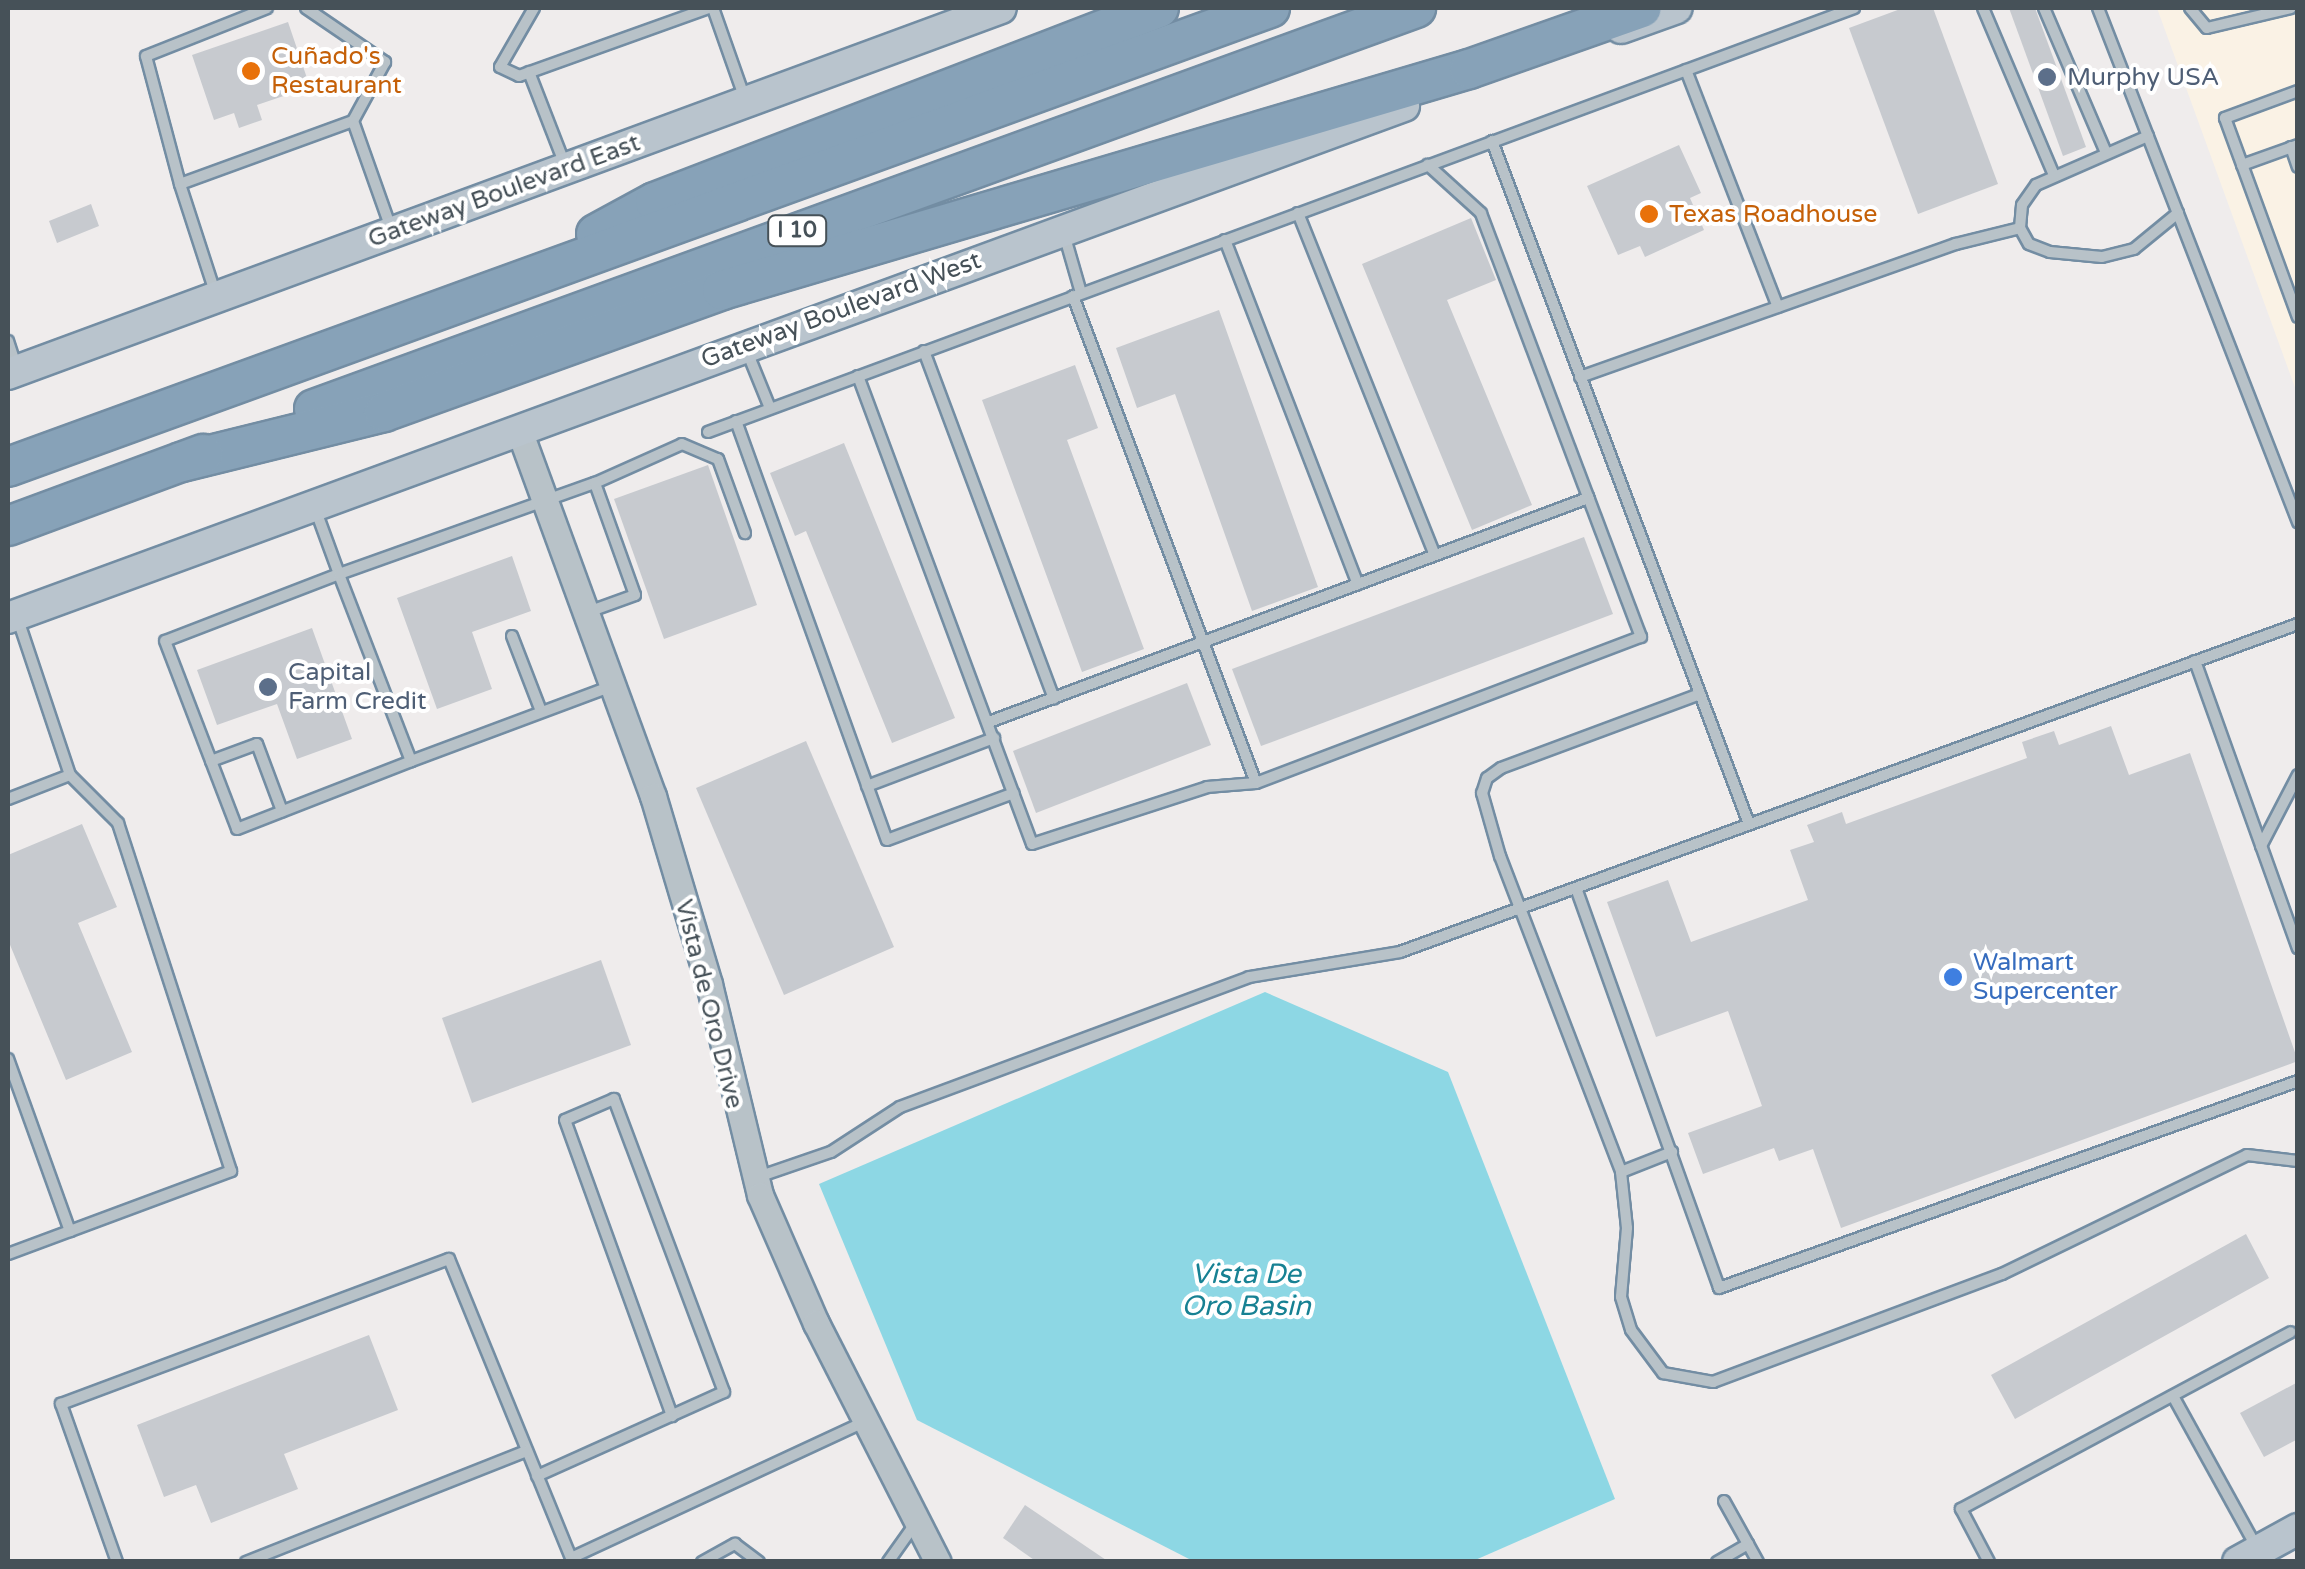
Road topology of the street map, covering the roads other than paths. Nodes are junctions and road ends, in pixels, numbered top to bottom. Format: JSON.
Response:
{"nodes":[{"id":1,"x":267,"y":8,"type":"edge"},
{"id":2,"x":306,"y":8,"type":"edge"},
{"id":3,"x":534,"y":8,"type":"edge"},
{"id":4,"x":711,"y":8,"type":"edge"},
{"id":5,"x":1001,"y":8,"type":"edge"},
{"id":6,"x":1159,"y":8,"type":"edge"},
{"id":7,"x":1270,"y":8,"type":"edge"},
{"id":8,"x":1416,"y":8,"type":"edge"},
{"id":9,"x":1642,"y":8,"type":"edge"},
{"id":10,"x":1677,"y":8,"type":"edge"},
{"id":11,"x":1854,"y":8,"type":"edge"},
{"id":12,"x":1983,"y":8,"type":"edge"},
{"id":13,"x":2044,"y":8,"type":"edge"},
{"id":14,"x":2098,"y":8,"type":"edge"},
{"id":15,"x":2190,"y":8,"type":"edge"},
{"id":16,"x":2291,"y":8,"type":"edge"},
{"id":17,"x":680,"y":12,"type":"edge"},
{"id":18,"x":1686,"y":70,"type":"junction"},
{"id":19,"x":529,"y":72,"type":"junction"},
{"id":20,"x":2298,"y":91,"type":"edge"},
{"id":21,"x":746,"y":102,"type":"junction"},
{"id":22,"x":353,"y":121,"type":"junction"},
{"id":23,"x":2148,"y":136,"type":"junction"},
{"id":24,"x":1492,"y":141,"type":"junction"},
{"id":25,"x":2294,"y":146,"type":"edge"},
{"id":26,"x":2106,"y":154,"type":"junction"},
{"id":27,"x":1428,"y":165,"type":"junction"},
{"id":28,"x":2242,"y":165,"type":"junction"},
{"id":29,"x":2298,"y":167,"type":"edge"},
{"id":30,"x":567,"y":168,"type":"junction"},
{"id":31,"x":2054,"y":176,"type":"junction"},
{"id":32,"x":180,"y":184,"type":"junction"},
{"id":33,"x":1298,"y":213,"type":"junction"},
{"id":34,"x":2178,"y":213,"type":"junction"},
{"id":35,"x":1062,"y":228,"type":"junction"},
{"id":36,"x":2020,"y":228,"type":"junction"},
{"id":37,"x":392,"y":232,"type":"junction"},
{"id":38,"x":1225,"y":240,"type":"junction"},
{"id":39,"x":1077,"y":294,"type":"junction"},
{"id":40,"x":483,"y":295,"type":"junction"},
{"id":41,"x":216,"y":296,"type":"junction"},
{"id":42,"x":1778,"y":307,"type":"junction"},
{"id":43,"x":2298,"y":318,"type":"edge"},
{"id":44,"x":745,"y":346,"type":"junction"},
{"id":45,"x":924,"y":351,"type":"junction"},
{"id":46,"x":11,"y":362,"type":"edge"},
{"id":47,"x":858,"y":376,"type":"junction"},
{"id":48,"x":1580,"y":376,"type":"junction"},
{"id":49,"x":770,"y":408,"type":"junction"},
{"id":50,"x":736,"y":421,"type":"junction"},
{"id":51,"x":519,"y":430,"type":"junction"},
{"id":52,"x":708,"y":432,"type":"dead end"},
{"id":53,"x":182,"y":462,"type":"junction"},
{"id":54,"x":8,"y":467,"type":"edge"},
{"id":55,"x":595,"y":483,"type":"junction"},
{"id":56,"x":543,"y":498,"type":"junction"},
{"id":57,"x":1588,"y":498,"type":"junction"},
{"id":58,"x":314,"y":505,"type":"junction"},
{"id":59,"x":2298,"y":522,"type":"edge"},
{"id":60,"x":8,"y":526,"type":"edge"},
{"id":61,"x":745,"y":533,"type":"dead end"},
{"id":62,"x":1436,"y":556,"type":"junction"},
{"id":63,"x":339,"y":574,"type":"junction"},
{"id":64,"x":1358,"y":584,"type":"junction"},
{"id":65,"x":586,"y":613,"type":"junction"},
{"id":66,"x":12,"y":616,"type":"edge"},
{"id":67,"x":2298,"y":624,"type":"edge"},
{"id":68,"x":512,"y":636,"type":"dead end"},
{"id":69,"x":1205,"y":641,"type":"junction"},
{"id":70,"x":2196,"y":661,"type":"junction"},
{"id":71,"x":613,"y":685,"type":"junction"},
{"id":72,"x":1700,"y":694,"type":"junction"},
{"id":73,"x":1054,"y":698,"type":"junction"},
{"id":74,"x":541,"y":711,"type":"junction"},
{"id":75,"x":989,"y":722,"type":"junction"},
{"id":76,"x":994,"y":738,"type":"junction"},
{"id":77,"x":212,"y":761,"type":"junction"},
{"id":78,"x":411,"y":761,"type":"junction"},
{"id":79,"x":70,"y":775,"type":"junction"},
{"id":80,"x":2298,"y":775,"type":"edge"},
{"id":81,"x":1256,"y":783,"type":"junction"},
{"id":82,"x":867,"y":786,"type":"junction"},
{"id":83,"x":1014,"y":793,"type":"junction"},
{"id":84,"x":8,"y":799,"type":"edge"},
{"id":85,"x":282,"y":811,"type":"junction"},
{"id":86,"x":1748,"y":824,"type":"junction"},
{"id":87,"x":2261,"y":846,"type":"junction"},
{"id":88,"x":1576,"y":888,"type":"junction"},
{"id":89,"x":1520,"y":907,"type":"junction"},
{"id":90,"x":2298,"y":948,"type":"edge"},
{"id":91,"x":8,"y":1058,"type":"edge"},
{"id":92,"x":2298,"y":1081,"type":"edge"},
{"id":93,"x":1672,"y":1152,"type":"junction"},
{"id":94,"x":2298,"y":1161,"type":"edge"},
{"id":95,"x":1621,"y":1172,"type":"junction"},
{"id":96,"x":754,"y":1178,"type":"junction"},
{"id":97,"x":70,"y":1231,"type":"junction"},
{"id":98,"x":8,"y":1254,"type":"edge"},
{"id":99,"x":2291,"y":1332,"type":"dead end"},
{"id":100,"x":2173,"y":1396,"type":"junction"},
{"id":101,"x":672,"y":1416,"type":"junction"},
{"id":102,"x":865,"y":1422,"type":"junction"},
{"id":103,"x":527,"y":1452,"type":"junction"},
{"id":104,"x":537,"y":1476,"type":"junction"},
{"id":105,"x":1724,"y":1501,"type":"dead end"},
{"id":106,"x":916,"y":1524,"type":"junction"},
{"id":107,"x":2298,"y":1528,"type":"edge"},
{"id":108,"x":1748,"y":1544,"type":"junction"},
{"id":109,"x":2248,"y":1556,"type":"edge"},
{"id":110,"x":116,"y":1562,"type":"edge"},
{"id":111,"x":246,"y":1562,"type":"edge"},
{"id":112,"x":702,"y":1562,"type":"edge"},
{"id":113,"x":759,"y":1562,"type":"edge"},
{"id":114,"x":888,"y":1562,"type":"edge"},
{"id":115,"x":938,"y":1562,"type":"edge"},
{"id":116,"x":1717,"y":1562,"type":"edge"},
{"id":117,"x":1758,"y":1562,"type":"edge"},
{"id":118,"x":1989,"y":1562,"type":"edge"}],
"edges":[{"from":1,"to":32,"type":"lane"},
{"from":2,"to":22,"type":"lane"},
{"from":3,"to":19,"type":"lane"},
{"from":4,"to":17,"type":"lane"},
{"from":4,"to":21,"type":"lane"},
{"from":5,"to":21,"type":"main road","name":"Gateway Boulevard East"},
{"from":6,"to":40,"type":"highway"},
{"from":7,"to":40,"type":"highway","number":"I 10"},
{"from":8,"to":53,"type":"highway","number":"I 10"},
{"from":9,"to":53,"type":"highway"},
{"from":10,"to":35,"type":"main road","name":"Gateway Boulevard West"},
{"from":11,"to":18,"type":"lane"},
{"from":12,"to":31,"type":"lane"},
{"from":13,"to":26,"type":"lane"},
{"from":14,"to":23,"type":"lane"},
{"from":15,"to":16,"type":"lane"},
{"from":17,"to":19,"type":"lane"},
{"from":18,"to":24,"type":"lane"},
{"from":18,"to":42,"type":"lane"},
{"from":19,"to":30,"type":"lane"},
{"from":20,"to":28,"type":"lane"},
{"from":21,"to":30,"type":"main road","name":"Gateway Boulevard East"},
{"from":22,"to":32,"type":"lane"},
{"from":22,"to":37,"type":"lane"},
{"from":23,"to":26,"type":"lane"},
{"from":23,"to":34,"type":"lane"},
{"from":24,"to":27,"type":"lane"},
{"from":24,"to":48,"type":"lane"},
{"from":25,"to":28,"type":"lane"},
{"from":25,"to":29,"type":"lane"},
{"from":26,"to":31,"type":"lane"},
{"from":27,"to":33,"type":"lane"},
{"from":27,"to":57,"type":"lane"},
{"from":28,"to":43,"type":"lane"},
{"from":30,"to":37,"type":"main road","name":"Gateway Boulevard East"},
{"from":31,"to":36,"type":"lane"},
{"from":32,"to":41,"type":"lane"},
{"from":33,"to":38,"type":"lane"},
{"from":33,"to":62,"type":"lane"},
{"from":34,"to":36,"type":"lane"},
{"from":34,"to":59,"type":"lane"},
{"from":35,"to":39,"type":"lane"},
{"from":35,"to":44,"type":"main road","name":"Gateway Boulevard West"},
{"from":36,"to":42,"type":"lane"},
{"from":37,"to":41,"type":"main road","name":"Gateway Boulevard East"},
{"from":38,"to":39,"type":"lane"},
{"from":38,"to":64,"type":"lane"},
{"from":39,"to":45,"type":"lane"},
{"from":39,"to":69,"type":"lane"},
{"from":40,"to":54,"type":"highway","number":"I 10"},
{"from":41,"to":46,"type":"main road","name":"Gateway Boulevard East"},
{"from":42,"to":48,"type":"lane"},
{"from":44,"to":49,"type":"lane"},
{"from":44,"to":51,"type":"main road","name":"Gateway Boulevard West"},
{"from":45,"to":47,"type":"lane"},
{"from":45,"to":73,"type":"lane"},
{"from":47,"to":49,"type":"lane"},
{"from":47,"to":75,"type":"lane"},
{"from":48,"to":72,"type":"lane"},
{"from":49,"to":50,"type":"lane"},
{"from":50,"to":52,"type":"lane"},
{"from":50,"to":82,"type":"lane"},
{"from":51,"to":56,"type":"street","name":"Vista de Oro Drive"},
{"from":51,"to":58,"type":"main road","name":"Gateway Boulevard West"},
{"from":53,"to":60,"type":"highway","number":"I 10"},
{"from":55,"to":56,"type":"lane"},
{"from":55,"to":61,"type":"lane"},
{"from":55,"to":65,"type":"lane"},
{"from":56,"to":63,"type":"lane"},
{"from":56,"to":65,"type":"street","name":"Vista de Oro Drive"},
{"from":57,"to":62,"type":"lane"},
{"from":57,"to":81,"type":"lane"},
{"from":58,"to":63,"type":"lane"},
{"from":58,"to":66,"type":"main road","name":"Gateway Boulevard West"},
{"from":62,"to":64,"type":"lane"},
{"from":63,"to":77,"type":"lane"},
{"from":63,"to":78,"type":"lane"},
{"from":64,"to":69,"type":"lane"},
{"from":65,"to":71,"type":"street","name":"Vista de Oro Drive"},
{"from":66,"to":79,"type":"lane"},
{"from":67,"to":70,"type":"lane"},
{"from":68,"to":74,"type":"lane"},
{"from":69,"to":73,"type":"lane"},
{"from":69,"to":81,"type":"lane"},
{"from":70,"to":86,"type":"lane"},
{"from":70,"to":87,"type":"lane"},
{"from":71,"to":74,"type":"lane"},
{"from":71,"to":96,"type":"street","name":"Vista de Oro Drive"},
{"from":72,"to":86,"type":"lane"},
{"from":72,"to":89,"type":"lane"},
{"from":73,"to":75,"type":"lane"},
{"from":74,"to":78,"type":"lane"},
{"from":75,"to":76,"type":"lane"},
{"from":76,"to":82,"type":"lane"},
{"from":76,"to":83,"type":"lane"},
{"from":77,"to":85,"type":"lane"},
{"from":77,"to":85,"type":"lane"},
{"from":78,"to":85,"type":"lane"},
{"from":79,"to":84,"type":"lane"},
{"from":79,"to":97,"type":"lane"},
{"from":80,"to":87,"type":"lane"},
{"from":81,"to":83,"type":"lane"},
{"from":82,"to":83,"type":"lane"},
{"from":86,"to":88,"type":"lane"},
{"from":87,"to":90,"type":"lane"},
{"from":88,"to":89,"type":"lane"},
{"from":88,"to":93,"type":"lane"},
{"from":89,"to":95,"type":"lane"},
{"from":89,"to":96,"type":"lane"},
{"from":91,"to":97,"type":"lane"},
{"from":92,"to":93,"type":"lane"},
{"from":93,"to":95,"type":"lane"},
{"from":94,"to":95,"type":"lane"},
{"from":96,"to":102,"type":"street","name":"Vista de Oro Drive"},
{"from":97,"to":98,"type":"lane"},
{"from":99,"to":100,"type":"lane"},
{"from":100,"to":109,"type":"lane"},
{"from":100,"to":118,"type":"lane"},
{"from":101,"to":101,"type":"lane"},
{"from":101,"to":104,"type":"lane"},
{"from":102,"to":104,"type":"lane"},
{"from":102,"to":106,"type":"street","name":"Vista de Oro Drive"},
{"from":103,"to":104,"type":"lane"},
{"from":103,"to":110,"type":"lane"},
{"from":103,"to":111,"type":"lane"},
{"from":105,"to":108,"type":"lane"},
{"from":106,"to":114,"type":"lane"},
{"from":106,"to":115,"type":"street","name":"Vista de Oro Drive"},
{"from":107,"to":109,"type":"main road"},
{"from":108,"to":116,"type":"lane"},
{"from":108,"to":117,"type":"lane"},
{"from":112,"to":113,"type":"lane"}]}
